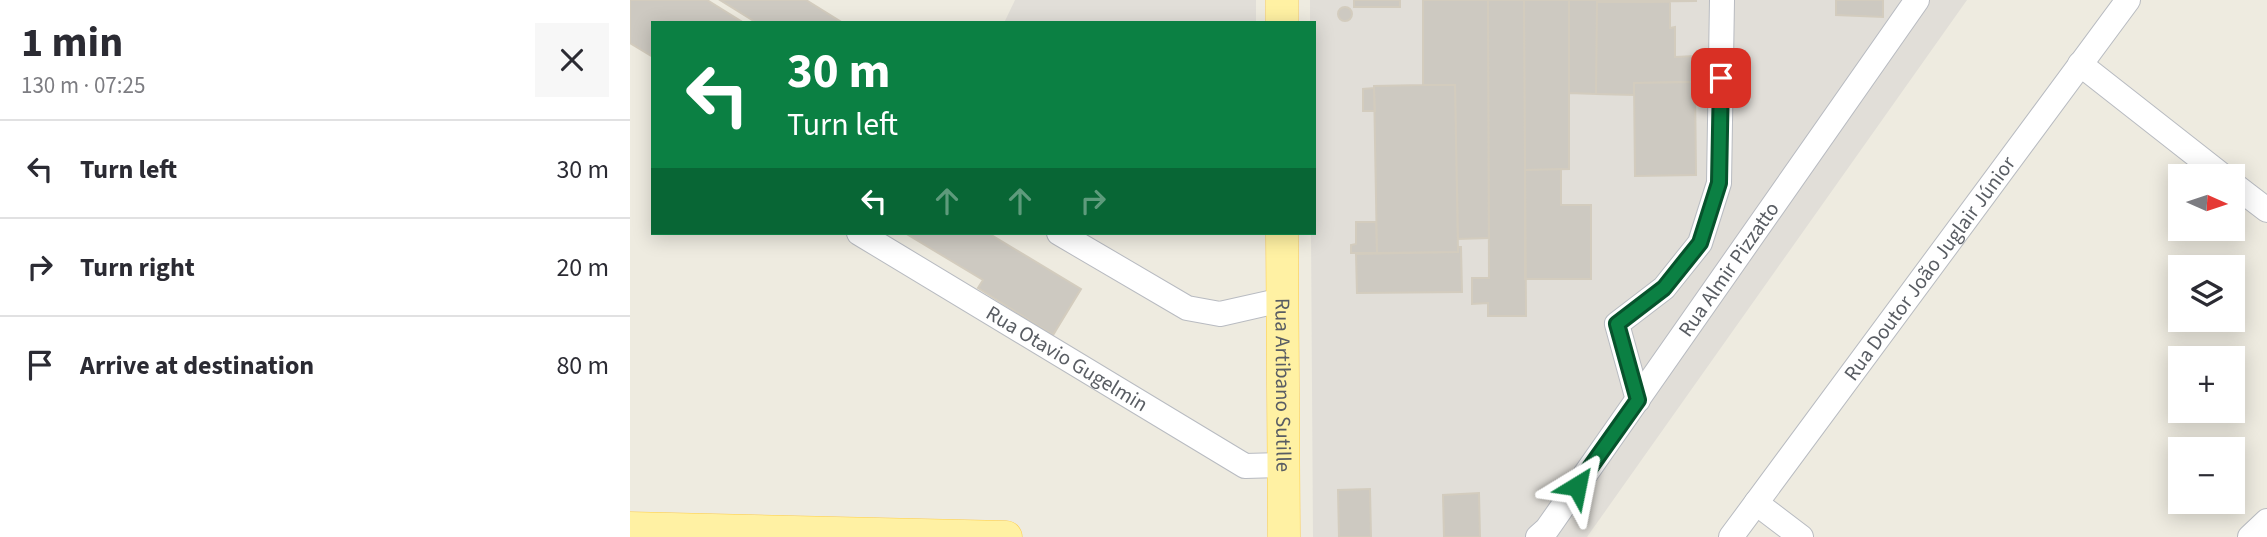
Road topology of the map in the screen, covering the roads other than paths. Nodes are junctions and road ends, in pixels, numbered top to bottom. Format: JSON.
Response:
{"nodes":[{"id":1,"x":1282,"y":0,"type":"edge"},
{"id":2,"x":1722,"y":0,"type":"edge"},
{"id":3,"x":1917,"y":0,"type":"edge"},
{"id":4,"x":2128,"y":0,"type":"edge"},
{"id":5,"x":1282,"y":21,"type":"edge"},
{"id":6,"x":2080,"y":64,"type":"junction"},
{"id":7,"x":2207,"y":164,"type":"edge"},
{"id":8,"x":2245,"y":193,"type":"edge"},
{"id":9,"x":2267,"y":210,"type":"edge"},
{"id":10,"x":862,"y":235,"type":"edge"},
{"id":11,"x":1062,"y":235,"type":"edge"},
{"id":12,"x":1282,"y":235,"type":"edge"},
{"id":13,"x":1282,"y":300,"type":"junction"},
{"id":14,"x":1638,"y":400,"type":"junction"},
{"id":15,"x":1282,"y":465,"type":"junction"},
{"id":16,"x":1756,"y":503,"type":"junction"},
{"id":17,"x":2267,"y":521,"type":"edge"},
{"id":18,"x":630,"y":528,"type":"edge"},
{"id":19,"x":821,"y":534,"type":"edge"},
{"id":20,"x":1006,"y":537,"type":"edge"},
{"id":21,"x":1284,"y":537,"type":"edge"},
{"id":22,"x":1538,"y":537,"type":"edge"},
{"id":23,"x":1731,"y":537,"type":"edge"},
{"id":24,"x":1801,"y":537,"type":"edge"},
{"id":25,"x":2250,"y":537,"type":"edge"}],
"edges":[{"from":1,"to":5,"type":"main road"},
{"from":2,"to":14,"type":"street"},
{"from":3,"to":14,"type":"street","name":"Rua Almir Pizzatto"},
{"from":4,"to":6,"type":"street","name":"Rua Doutor João Juglair Júnior"},
{"from":6,"to":7,"type":"street"},
{"from":6,"to":16,"type":"street","name":"Rua Doutor João Juglair Júnior"},
{"from":8,"to":9,"type":"street"},
{"from":10,"to":15,"type":"street","name":"Rua Otavio Gugelmin"},
{"from":11,"to":13,"type":"street"},
{"from":12,"to":13,"type":"main road","name":"Rua Artibano Sutille"},
{"from":13,"to":15,"type":"main road","name":"Rua Artibano Sutille"},
{"from":14,"to":22,"type":"street","name":"Rua Almir Pizzatto"},
{"from":15,"to":21,"type":"main road","name":"Rua Artibano Sutille"},
{"from":16,"to":23,"type":"street","name":"Rua Doutor João Juglair Júnior"},
{"from":16,"to":24,"type":"street"},
{"from":17,"to":25,"type":"street"},
{"from":18,"to":19,"type":"main road"},
{"from":19,"to":20,"type":"main road"}]}
